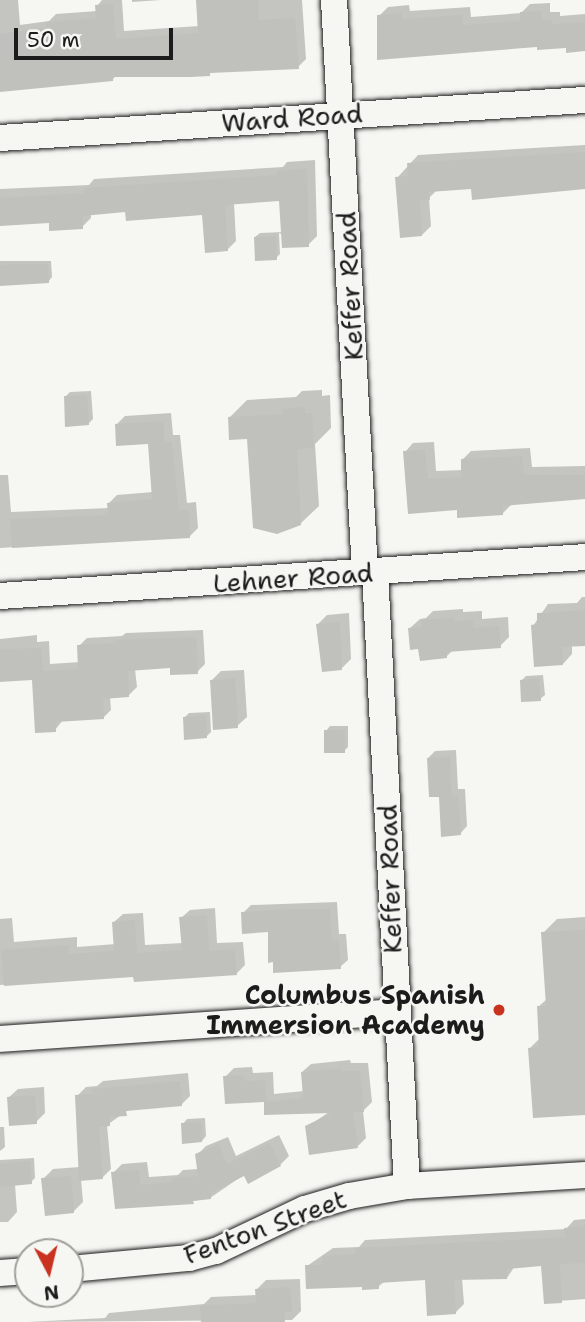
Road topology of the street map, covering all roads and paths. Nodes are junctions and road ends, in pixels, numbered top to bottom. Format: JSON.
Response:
{"nodes":[{"id":1,"x":334,"y":0,"type":"edge"},
{"id":2,"x":585,"y":100,"type":"edge"},
{"id":3,"x":341,"y":114,"type":"junction"},
{"id":4,"x":0,"y":138,"type":"edge"},
{"id":5,"x":585,"y":557,"type":"edge"},
{"id":6,"x":370,"y":572,"type":"junction"},
{"id":7,"x":0,"y":596,"type":"edge"},
{"id":8,"x":396,"y":1012,"type":"junction"},
{"id":9,"x":0,"y":1039,"type":"edge"},
{"id":10,"x":585,"y":1175,"type":"edge"},
{"id":11,"x":407,"y":1186,"type":"junction"},
{"id":12,"x":84,"y":1268,"type":"edge"}],
"edges":[{"from":1,"to":3,"type":"street","name":"Keffer Road"},
{"from":2,"to":3,"type":"street","name":"Ward Road"},
{"from":3,"to":4,"type":"street","name":"Ward Road"},
{"from":3,"to":6,"type":"street","name":"Keffer Road"},
{"from":5,"to":6,"type":"street","name":"Lehner Road"},
{"from":6,"to":7,"type":"street","name":"Lehner Road"},
{"from":6,"to":8,"type":"street","name":"Keffer Road"},
{"from":8,"to":9,"type":"street"},
{"from":8,"to":11,"type":"street","name":"Keffer Road"},
{"from":10,"to":11,"type":"street","name":"Fenton Street"},
{"from":11,"to":12,"type":"street","name":"Fenton Street"}]}
